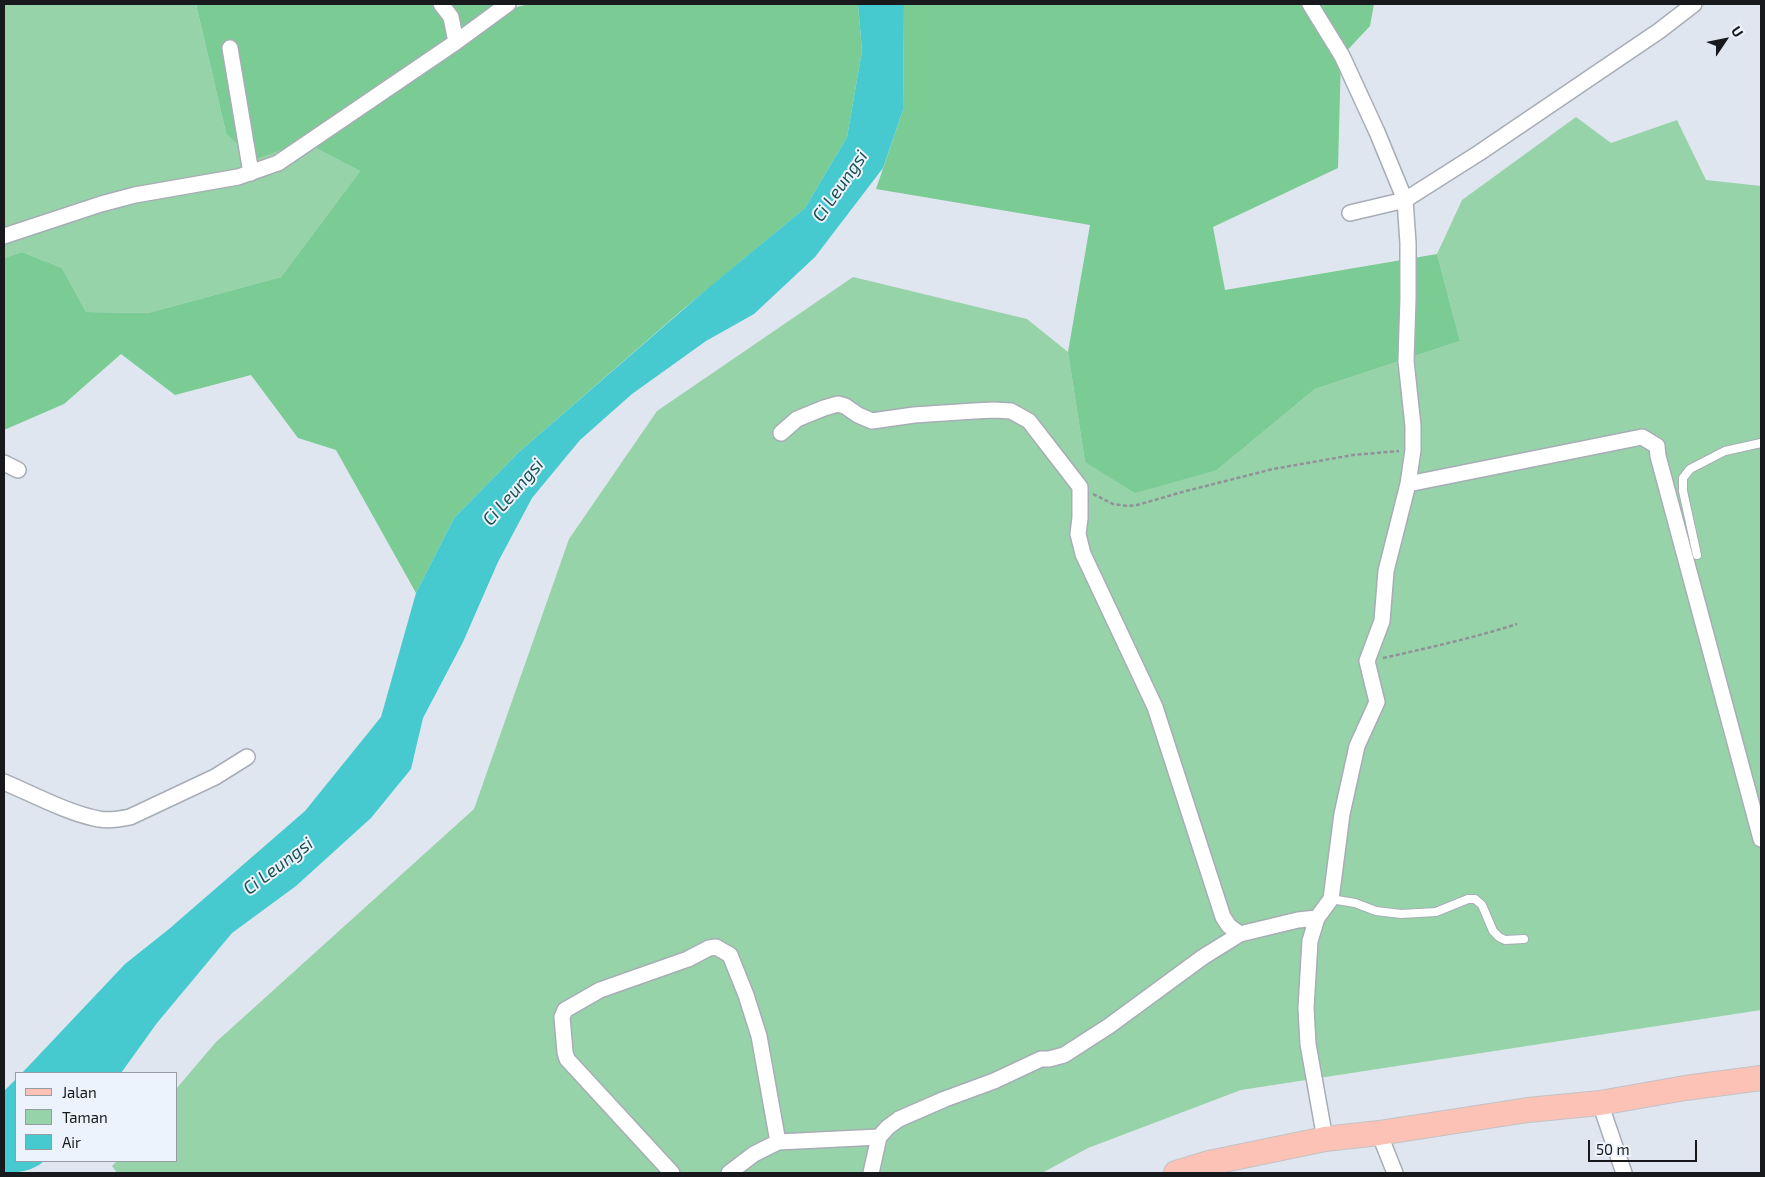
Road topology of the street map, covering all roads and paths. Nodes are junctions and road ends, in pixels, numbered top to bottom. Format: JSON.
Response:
{"nodes":[{"id":1,"x":442,"y":4,"type":"edge"},
{"id":2,"x":508,"y":4,"type":"edge"},
{"id":3,"x":1310,"y":4,"type":"edge"},
{"id":4,"x":1694,"y":4,"type":"edge"},
{"id":5,"x":456,"y":42,"type":"junction"},
{"id":6,"x":230,"y":48,"type":"dead end"},
{"id":7,"x":252,"y":173,"type":"junction"},
{"id":8,"x":1405,"y":200,"type":"junction"},
{"id":9,"x":1350,"y":213,"type":"dead end"},
{"id":10,"x":4,"y":236,"type":"edge"},
{"id":11,"x":781,"y":433,"type":"dead end"},
{"id":12,"x":1761,"y":443,"type":"edge"},
{"id":13,"x":1413,"y":450,"type":"junction"},
{"id":14,"x":4,"y":463,"type":"edge"},
{"id":15,"x":18,"y":470,"type":"dead end"},
{"id":16,"x":1408,"y":484,"type":"junction"},
{"id":17,"x":1080,"y":488,"type":"junction"},
{"id":18,"x":1698,"y":555,"type":"dead end"},
{"id":19,"x":1517,"y":624,"type":"dead end"},
{"id":20,"x":1367,"y":661,"type":"junction"},
{"id":21,"x":247,"y":757,"type":"dead end"},
{"id":22,"x":4,"y":782,"type":"edge"},
{"id":23,"x":1761,"y":839,"type":"edge"},
{"id":24,"x":1331,"y":899,"type":"junction"},
{"id":25,"x":1317,"y":918,"type":"junction"},
{"id":26,"x":1240,"y":934,"type":"junction"},
{"id":27,"x":1524,"y":939,"type":"dead end"},
{"id":28,"x":1761,"y":1078,"type":"edge"},
{"id":29,"x":1600,"y":1103,"type":"junction"},
{"id":30,"x":1378,"y":1133,"type":"junction"},
{"id":31,"x":879,"y":1137,"type":"junction"},
{"id":32,"x":1324,"y":1139,"type":"junction"},
{"id":33,"x":778,"y":1142,"type":"junction"},
{"id":34,"x":672,"y":1173,"type":"edge"},
{"id":35,"x":728,"y":1173,"type":"edge"},
{"id":36,"x":872,"y":1173,"type":"edge"},
{"id":37,"x":1176,"y":1173,"type":"edge"},
{"id":38,"x":1395,"y":1173,"type":"edge"},
{"id":39,"x":1624,"y":1173,"type":"edge"}],
"edges":[{"from":1,"to":5,"type":"street"},
{"from":2,"to":5,"type":"street"},
{"from":3,"to":8,"type":"street"},
{"from":4,"to":8,"type":"street"},
{"from":5,"to":7,"type":"street"},
{"from":6,"to":7,"type":"street"},
{"from":7,"to":10,"type":"street"},
{"from":8,"to":9,"type":"street"},
{"from":8,"to":13,"type":"street"},
{"from":11,"to":17,"type":"street"},
{"from":12,"to":18,"type":"lane"},
{"from":13,"to":16,"type":"street"},
{"from":13,"to":17,"type":"path"},
{"from":14,"to":15,"type":"street"},
{"from":16,"to":20,"type":"street"},
{"from":16,"to":23,"type":"street"},
{"from":17,"to":26,"type":"street"},
{"from":19,"to":20,"type":"path"},
{"from":20,"to":24,"type":"street"},
{"from":21,"to":22,"type":"street"},
{"from":24,"to":25,"type":"street"},
{"from":24,"to":27,"type":"lane"},
{"from":25,"to":26,"type":"street"},
{"from":25,"to":32,"type":"street"},
{"from":26,"to":31,"type":"street"},
{"from":28,"to":29,"type":"main road"},
{"from":29,"to":30,"type":"main road"},
{"from":29,"to":39,"type":"street"},
{"from":30,"to":32,"type":"main road"},
{"from":30,"to":38,"type":"street"},
{"from":31,"to":33,"type":"street"},
{"from":31,"to":36,"type":"street"},
{"from":32,"to":37,"type":"main road"},
{"from":33,"to":34,"type":"street"},
{"from":33,"to":35,"type":"street"}]}
